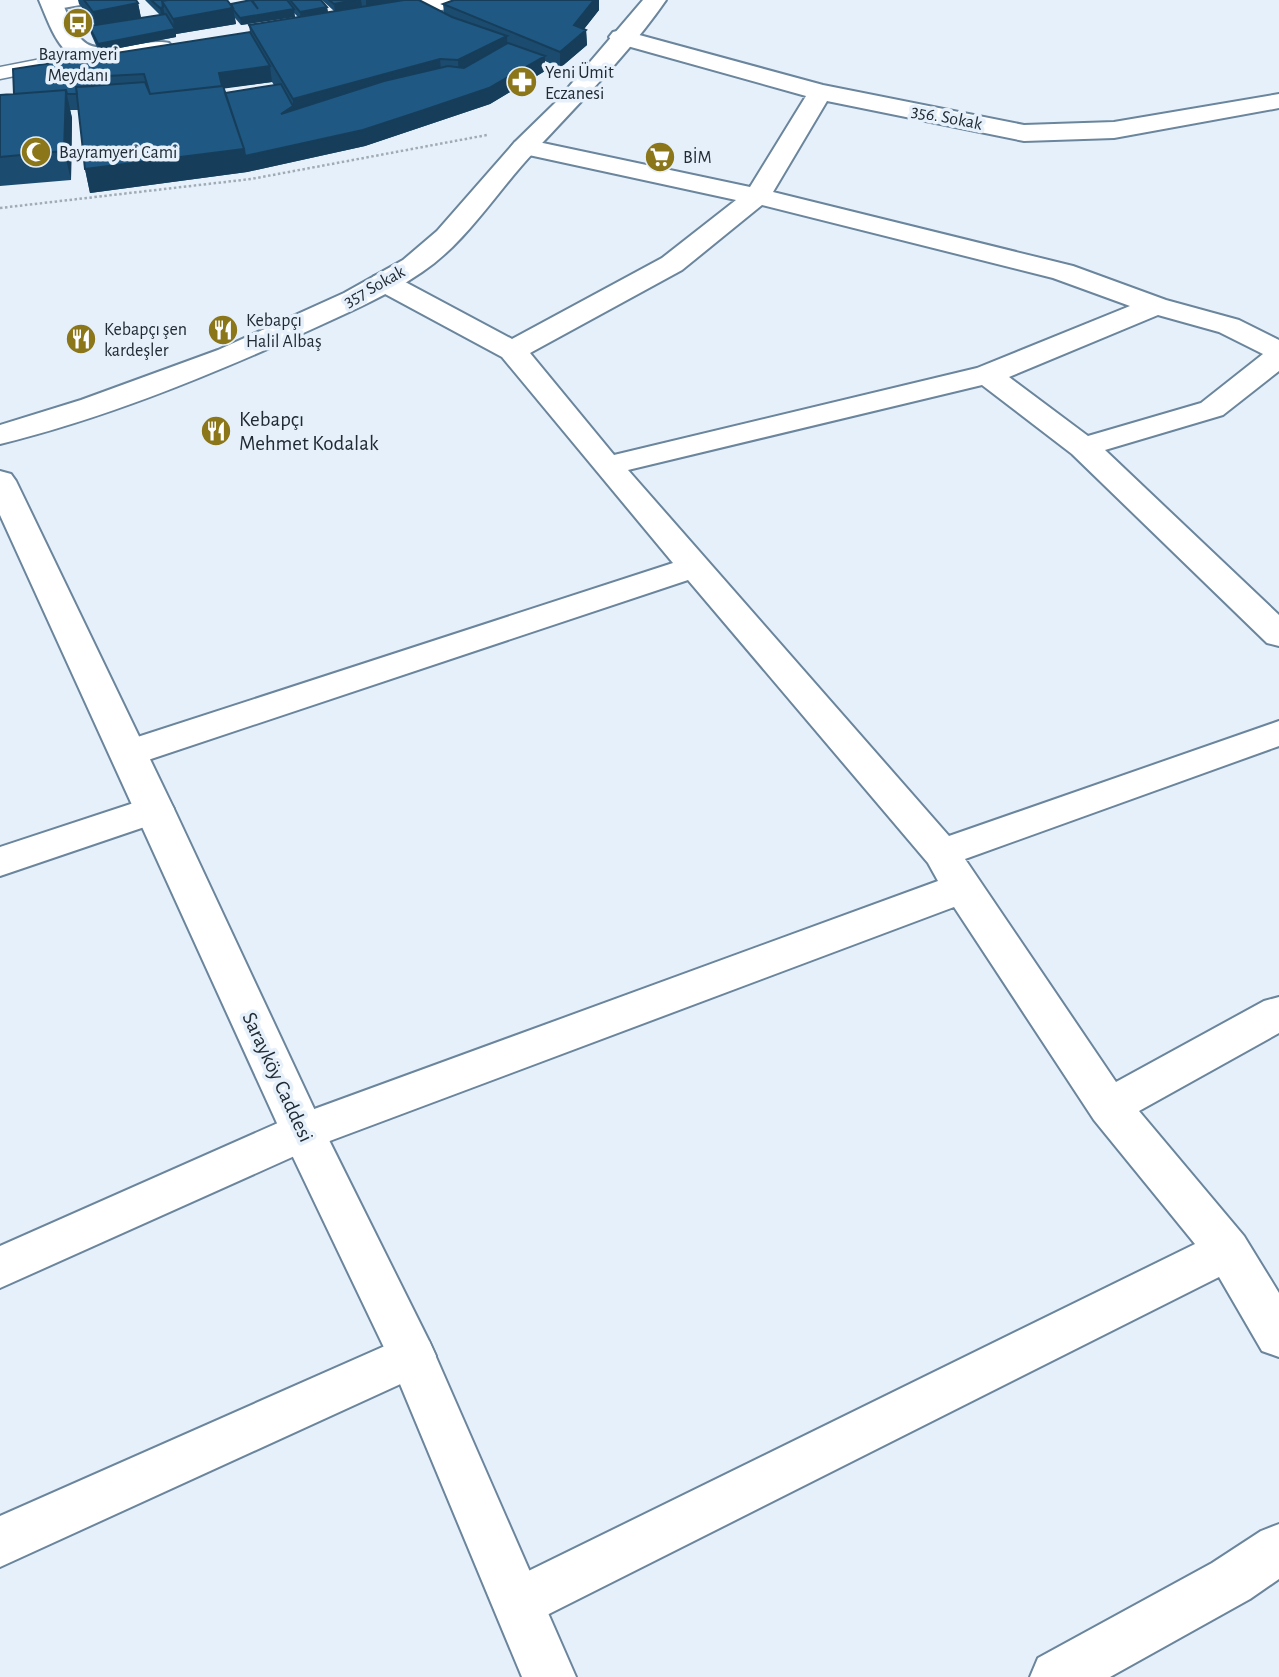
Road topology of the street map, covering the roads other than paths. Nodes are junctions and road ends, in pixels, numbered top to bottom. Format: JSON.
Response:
{"nodes":[{"id":1,"x":463,"y":0,"type":"edge"},
{"id":2,"x":655,"y":0,"type":"edge"},
{"id":3,"x":58,"y":1,"type":"edge"},
{"id":4,"x":359,"y":15,"type":"edge"},
{"id":5,"x":621,"y":37,"type":"junction"},
{"id":6,"x":184,"y":44,"type":"edge"},
{"id":7,"x":97,"y":54,"type":"junction"},
{"id":8,"x":0,"y":73,"type":"edge"},
{"id":9,"x":820,"y":92,"type":"junction"},
{"id":10,"x":1279,"y":101,"type":"edge"},
{"id":11,"x":524,"y":146,"type":"junction"},
{"id":12,"x":757,"y":196,"type":"junction"},
{"id":13,"x":384,"y":282,"type":"junction"},
{"id":14,"x":1156,"y":306,"type":"junction"},
{"id":15,"x":512,"y":351,"type":"junction"},
{"id":16,"x":1279,"y":353,"type":"edge"},
{"id":17,"x":987,"y":375,"type":"junction"},
{"id":18,"x":0,"y":435,"type":"edge"},
{"id":19,"x":1083,"y":447,"type":"junction"},
{"id":20,"x":607,"y":466,"type":"junction"},
{"id":21,"x":0,"y":481,"type":"edge"},
{"id":22,"x":694,"y":567,"type":"junction"},
{"id":23,"x":1279,"y":635,"type":"edge"},
{"id":24,"x":1279,"y":733,"type":"edge"},
{"id":25,"x":129,"y":753,"type":"junction"},
{"id":26,"x":155,"y":810,"type":"junction"},
{"id":27,"x":0,"y":862,"type":"edge"},
{"id":28,"x":952,"y":870,"type":"junction"},
{"id":29,"x":1279,"y":1013,"type":"edge"},
{"id":30,"x":1109,"y":1107,"type":"junction"},
{"id":31,"x":303,"y":1132,"type":"junction"},
{"id":32,"x":1228,"y":1250,"type":"junction"},
{"id":33,"x":0,"y":1268,"type":"edge"},
{"id":34,"x":1279,"y":1336,"type":"edge"},
{"id":35,"x":412,"y":1356,"type":"junction"},
{"id":36,"x":0,"y":1542,"type":"edge"},
{"id":37,"x":1279,"y":1549,"type":"edge"},
{"id":38,"x":519,"y":1603,"type":"junction"},
{"id":39,"x":550,"y":1677,"type":"edge"},
{"id":40,"x":1057,"y":1677,"type":"edge"}],
"edges":[{"from":1,"to":4,"type":"street"},
{"from":2,"to":5,"type":"street","name":"357 Sokak"},
{"from":3,"to":7,"type":"street"},
{"from":5,"to":9,"type":"street","name":"356. Sokak"},
{"from":5,"to":11,"type":"street","name":"357 Sokak"},
{"from":6,"to":7,"type":"street"},
{"from":7,"to":8,"type":"street"},
{"from":9,"to":10,"type":"street","name":"356. Sokak"},
{"from":9,"to":12,"type":"street"},
{"from":11,"to":12,"type":"street"},
{"from":11,"to":13,"type":"street","name":"357 Sokak"},
{"from":12,"to":14,"type":"street"},
{"from":12,"to":15,"type":"street"},
{"from":13,"to":15,"type":"street"},
{"from":13,"to":18,"type":"street","name":"357 Sokak"},
{"from":14,"to":16,"type":"street"},
{"from":14,"to":17,"type":"street"},
{"from":15,"to":20,"type":"street"},
{"from":16,"to":19,"type":"street"},
{"from":17,"to":19,"type":"street"},
{"from":17,"to":20,"type":"street"},
{"from":19,"to":23,"type":"street"},
{"from":20,"to":22,"type":"street"},
{"from":21,"to":25,"type":"street","name":"Sarayköy Caddesi"},
{"from":22,"to":25,"type":"street"},
{"from":22,"to":28,"type":"street"},
{"from":24,"to":28,"type":"street"},
{"from":25,"to":26,"type":"street","name":"Sarayköy Caddesi"},
{"from":26,"to":27,"type":"street"},
{"from":26,"to":31,"type":"street","name":"Sarayköy Caddesi"},
{"from":28,"to":30,"type":"street"},
{"from":28,"to":31,"type":"street"},
{"from":29,"to":30,"type":"street"},
{"from":30,"to":32,"type":"street"},
{"from":31,"to":33,"type":"street"},
{"from":31,"to":35,"type":"street","name":"Sarayköy Caddesi"},
{"from":32,"to":34,"type":"street"},
{"from":32,"to":38,"type":"street"},
{"from":35,"to":36,"type":"street"},
{"from":35,"to":38,"type":"street","name":"Sarayköy Caddesi"},
{"from":37,"to":40,"type":"street"},
{"from":38,"to":39,"type":"street","name":"Sarayköy Caddesi"}]}
